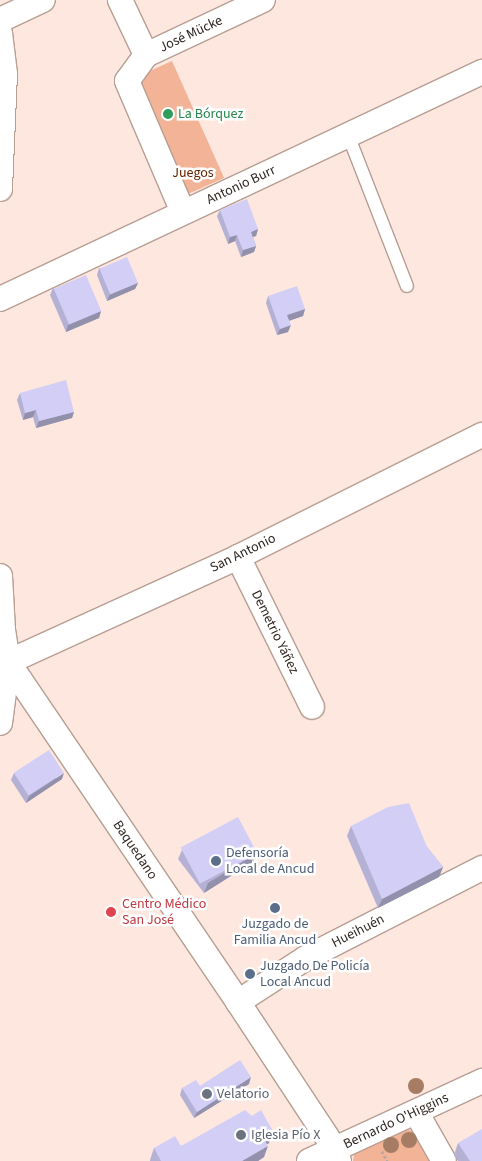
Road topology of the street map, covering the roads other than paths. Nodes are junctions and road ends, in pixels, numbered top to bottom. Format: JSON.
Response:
{"nodes":[{"id":1,"x":43,"y":0,"type":"edge"},
{"id":2,"x":120,"y":0,"type":"edge"},
{"id":3,"x":263,"y":0,"type":"edge"},
{"id":4,"x":0,"y":20,"type":"edge"},
{"id":5,"x":0,"y":33,"type":"edge"},
{"id":6,"x":146,"y":55,"type":"junction"},
{"id":7,"x":482,"y":72,"type":"edge"},
{"id":8,"x":348,"y":135,"type":"junction"},
{"id":9,"x":0,"y":189,"type":"edge"},
{"id":10,"x":183,"y":212,"type":"junction"},
{"id":11,"x":407,"y":286,"type":"dead end"},
{"id":12,"x":0,"y":299,"type":"edge"},
{"id":13,"x":482,"y":435,"type":"edge"},
{"id":14,"x":238,"y":557,"type":"junction"},
{"id":15,"x":0,"y":576,"type":"edge"},
{"id":16,"x":4,"y":662,"type":"edge"},
{"id":17,"x":312,"y":707,"type":"dead end"},
{"id":18,"x":0,"y":723,"type":"edge"},
{"id":19,"x":482,"y":868,"type":"edge"},
{"id":20,"x":238,"y":1002,"type":"junction"},
{"id":21,"x":482,"y":1081,"type":"edge"},
{"id":22,"x":416,"y":1112,"type":"junction"},
{"id":23,"x":337,"y":1155,"type":"edge"},
{"id":24,"x":309,"y":1161,"type":"edge"},
{"id":25,"x":444,"y":1161,"type":"edge"}],
"edges":[{"from":1,"to":4,"type":"street"},
{"from":2,"to":6,"type":"street","name":"José Mücke"},
{"from":3,"to":6,"type":"street","name":"José Mücke"},
{"from":5,"to":9,"type":"street"},
{"from":6,"to":10,"type":"street"},
{"from":7,"to":8,"type":"street","name":"Antonio Burr"},
{"from":8,"to":10,"type":"street","name":"Antonio Burr"},
{"from":8,"to":11,"type":"lane"},
{"from":10,"to":12,"type":"street","name":"Antonio Burr"},
{"from":13,"to":14,"type":"street","name":"San Antonio"},
{"from":14,"to":16,"type":"street","name":"San Antonio"},
{"from":14,"to":17,"type":"street","name":"Demetrio Yáñez"},
{"from":15,"to":16,"type":"street","name":"Baquedano"},
{"from":16,"to":18,"type":"street"},
{"from":16,"to":20,"type":"street","name":"Baquedano"},
{"from":19,"to":20,"type":"street","name":"Hueihuén"},
{"from":20,"to":23,"type":"street","name":"Baquedano"},
{"from":21,"to":22,"type":"street","name":"Bernardo O'Higgins"},
{"from":22,"to":23,"type":"street","name":"Bernardo O'Higgins"},
{"from":22,"to":25,"type":"street"},
{"from":23,"to":24,"type":"street","name":"Bernardo O'Higgins"}]}
